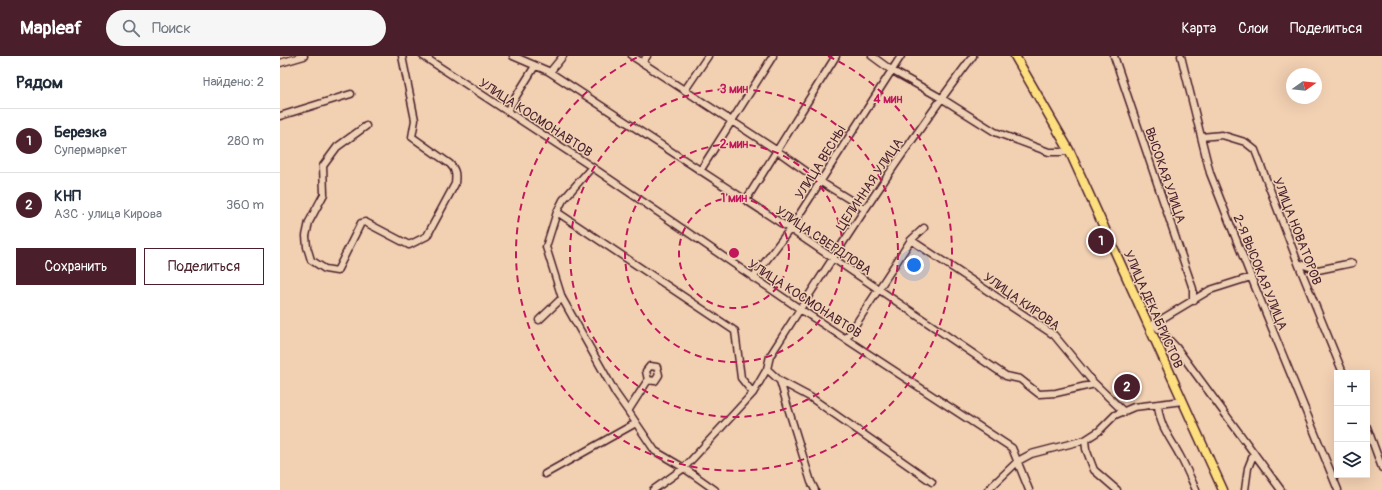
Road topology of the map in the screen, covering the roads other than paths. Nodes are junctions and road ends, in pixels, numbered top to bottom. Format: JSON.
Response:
{"nodes":[{"id":1,"x":304,"y":56,"type":"edge"},
{"id":2,"x":402,"y":56,"type":"edge"},
{"id":3,"x":422,"y":56,"type":"edge"},
{"id":4,"x":513,"y":56,"type":"edge"},
{"id":5,"x":563,"y":56,"type":"edge"},
{"id":6,"x":632,"y":56,"type":"edge"},
{"id":7,"x":647,"y":56,"type":"edge"},
{"id":8,"x":708,"y":56,"type":"edge"},
{"id":9,"x":773,"y":56,"type":"edge"},
{"id":10,"x":836,"y":56,"type":"edge"},
{"id":11,"x":872,"y":56,"type":"edge"},
{"id":12,"x":901,"y":56,"type":"edge"},
{"id":13,"x":973,"y":56,"type":"edge"},
{"id":14,"x":1015,"y":56,"type":"edge"},
{"id":15,"x":1114,"y":56,"type":"edge"},
{"id":16,"x":1181,"y":56,"type":"edge"},
{"id":17,"x":280,"y":63,"type":"edge"},
{"id":18,"x":642,"y":63,"type":"junction"},
{"id":19,"x":535,"y":66,"type":"junction"},
{"id":20,"x":891,"y":70,"type":"junction"},
{"id":21,"x":550,"y":72,"type":"junction"},
{"id":22,"x":685,"y":90,"type":"junction"},
{"id":23,"x":351,"y":94,"type":"dead end"},
{"id":24,"x":941,"y":98,"type":"junction"},
{"id":25,"x":507,"y":111,"type":"junction"},
{"id":26,"x":280,"y":116,"type":"edge"},
{"id":27,"x":732,"y":121,"type":"junction"},
{"id":28,"x":366,"y":126,"type":"dead end"},
{"id":29,"x":1201,"y":137,"type":"junction"},
{"id":30,"x":776,"y":150,"type":"junction"},
{"id":31,"x":1069,"y":150,"type":"junction"},
{"id":32,"x":592,"y":167,"type":"junction"},
{"id":33,"x":700,"y":171,"type":"junction"},
{"id":34,"x":821,"y":182,"type":"junction"},
{"id":35,"x":746,"y":200,"type":"junction"},
{"id":36,"x":865,"y":209,"type":"junction"},
{"id":37,"x":557,"y":212,"type":"junction"},
{"id":38,"x":924,"y":228,"type":"dead end"},
{"id":39,"x":790,"y":229,"type":"junction"},
{"id":40,"x":912,"y":240,"type":"junction"},
{"id":41,"x":832,"y":258,"type":"junction"},
{"id":42,"x":1298,"y":263,"type":"junction"},
{"id":43,"x":1352,"y":263,"type":"dead end"},
{"id":44,"x":1251,"y":277,"type":"junction"},
{"id":45,"x":753,"y":278,"type":"junction"},
{"id":46,"x":1193,"y":289,"type":"junction"},
{"id":47,"x":879,"y":290,"type":"junction"},
{"id":48,"x":1203,"y":295,"type":"junction"},
{"id":49,"x":562,"y":298,"type":"junction"},
{"id":50,"x":1193,"y":301,"type":"junction"},
{"id":51,"x":800,"y":309,"type":"junction"},
{"id":52,"x":539,"y":320,"type":"dead end"},
{"id":53,"x":1151,"y":326,"type":"junction"},
{"id":54,"x":846,"y":339,"type":"junction"},
{"id":55,"x":767,"y":369,"type":"junction"},
{"id":56,"x":1342,"y":370,"type":"edge"},
{"id":57,"x":648,"y":380,"type":"dead end"},
{"id":58,"x":780,"y":381,"type":"junction"},
{"id":59,"x":1095,"y":384,"type":"junction"},
{"id":60,"x":753,"y":393,"type":"junction"},
{"id":61,"x":1182,"y":401,"type":"junction"},
{"id":62,"x":1158,"y":404,"type":"junction"},
{"id":63,"x":628,"y":411,"type":"junction"},
{"id":64,"x":1124,"y":412,"type":"junction"},
{"id":65,"x":636,"y":423,"type":"junction"},
{"id":66,"x":1370,"y":435,"type":"edge"},
{"id":67,"x":1085,"y":440,"type":"junction"},
{"id":68,"x":1254,"y":453,"type":"junction"},
{"id":69,"x":1018,"y":461,"type":"junction"},
{"id":70,"x":684,"y":468,"type":"junction"},
{"id":71,"x":1382,"y":468,"type":"edge"},
{"id":72,"x":545,"y":474,"type":"dead end"},
{"id":73,"x":932,"y":482,"type":"dead end"},
{"id":74,"x":653,"y":490,"type":"edge"},
{"id":75,"x":715,"y":490,"type":"edge"},
{"id":76,"x":816,"y":490,"type":"edge"},
{"id":77,"x":988,"y":490,"type":"edge"},
{"id":78,"x":1029,"y":490,"type":"edge"},
{"id":79,"x":1117,"y":490,"type":"edge"},
{"id":80,"x":1196,"y":490,"type":"edge"},
{"id":81,"x":1223,"y":490,"type":"edge"},
{"id":82,"x":1245,"y":490,"type":"edge"},
{"id":83,"x":1282,"y":490,"type":"edge"},
{"id":84,"x":1338,"y":490,"type":"edge"}],
"edges":[{"from":1,"to":17,"type":"street"},
{"from":2,"to":28,"type":"street"},
{"from":3,"to":25,"type":"street","name":"УЛИЦА КОСМОНАВТОВ"},
{"from":4,"to":19,"type":"street","name":"УЛИЦА СВЕРДЛОВА"},
{"from":5,"to":21,"type":"street"},
{"from":6,"to":18,"type":"street"},
{"from":7,"to":18,"type":"street"},
{"from":8,"to":22,"type":"street"},
{"from":9,"to":27,"type":"street"},
{"from":10,"to":30,"type":"street"},
{"from":11,"to":20,"type":"street"},
{"from":12,"to":20,"type":"street","name":"УЛИЦА ВЕСНЫ"},
{"from":13,"to":24,"type":"street","name":"ЦЕЛИННАЯ УЛИЦА"},
{"from":14,"to":31,"type":"main road","name":"УЛИЦА ДЕКАБРИСТОВ"},
{"from":15,"to":46,"type":"street","name":"ВЫСОКАЯ УЛИЦА"},
{"from":16,"to":29,"type":"street","name":"2-Я ВЫСОКАЯ УЛИЦА"},
{"from":18,"to":22,"type":"street"},
{"from":19,"to":21,"type":"street","name":"УЛИЦА СВЕРДЛОВА"},
{"from":19,"to":25,"type":"street"},
{"from":20,"to":24,"type":"street"},
{"from":20,"to":34,"type":"street","name":"УЛИЦА ВЕСНЫ"},
{"from":21,"to":33,"type":"street","name":"УЛИЦА СВЕРДЛОВА"},
{"from":22,"to":27,"type":"street"},
{"from":23,"to":26,"type":"street"},
{"from":24,"to":31,"type":"street"},
{"from":24,"to":36,"type":"street","name":"ЦЕЛИННАЯ УЛИЦА"},
{"from":25,"to":32,"type":"street","name":"УЛИЦА КОСМОНАВТОВ"},
{"from":27,"to":30,"type":"street"},
{"from":27,"to":33,"type":"street"},
{"from":29,"to":42,"type":"street","name":"УЛИЦА НОВАТОРОВ"},
{"from":29,"to":44,"type":"street","name":"2-Я ВЫСОКАЯ УЛИЦА"},
{"from":30,"to":34,"type":"street"},
{"from":30,"to":35,"type":"street"},
{"from":31,"to":53,"type":"main road","name":"УЛИЦА ДЕКАБРИСТОВ"},
{"from":32,"to":37,"type":"street"},
{"from":32,"to":45,"type":"street","name":"УЛИЦА КОСМОНАВТОВ"},
{"from":33,"to":35,"type":"street","name":"УЛИЦА СВЕРДЛОВА"},
{"from":34,"to":36,"type":"street"},
{"from":34,"to":39,"type":"street","name":"УЛИЦА ВЕСНЫ"},
{"from":35,"to":39,"type":"street","name":"УЛИЦА СВЕРДЛОВА"},
{"from":36,"to":41,"type":"street","name":"ЦЕЛИННАЯ УЛИЦА"},
{"from":37,"to":49,"type":"street"},
{"from":37,"to":60,"type":"street"},
{"from":38,"to":40,"type":"street"},
{"from":39,"to":41,"type":"street","name":"УЛИЦА СВЕРДЛОВА"},
{"from":39,"to":45,"type":"street","name":"УЛИЦА ВЕСНЫ"},
{"from":40,"to":47,"type":"street"},
{"from":40,"to":59,"type":"street","name":"УЛИЦА КИРОВА"},
{"from":41,"to":47,"type":"street","name":"УЛИЦА СВЕРДЛОВА"},
{"from":41,"to":51,"type":"street","name":"ЦЕЛИННАЯ УЛИЦА"},
{"from":42,"to":43,"type":"street"},
{"from":42,"to":56,"type":"street","name":"УЛИЦА НОВАТОРОВ"},
{"from":44,"to":48,"type":"street"},
{"from":44,"to":84,"type":"street","name":"2-Я ВЫСОКАЯ УЛИЦА"},
{"from":45,"to":51,"type":"street","name":"УЛИЦА КОСМОНАВТОВ"},
{"from":46,"to":48,"type":"street"},
{"from":46,"to":50,"type":"street","name":"ВЫСОКАЯ УЛИЦА"},
{"from":47,"to":54,"type":"street"},
{"from":47,"to":59,"type":"street","name":"УЛИЦА СВЕРДЛОВА"},
{"from":48,"to":50,"type":"street"},
{"from":49,"to":52,"type":"street"},
{"from":49,"to":63,"type":"street"},
{"from":50,"to":53,"type":"street"},
{"from":51,"to":54,"type":"street","name":"УЛИЦА КОСМОНАВТОВ"},
{"from":51,"to":55,"type":"street","name":"ЦЕЛИННАЯ УЛИЦА"},
{"from":53,"to":61,"type":"main road","name":"УЛИЦА ДЕКАБРИСТОВ"},
{"from":53,"to":68,"type":"street"},
{"from":54,"to":69,"type":"street","name":"УЛИЦА КОСМОНАВТОВ"},
{"from":55,"to":58,"type":"street"},
{"from":55,"to":60,"type":"street","name":"ЦЕЛИННАЯ УЛИЦА"},
{"from":57,"to":63,"type":"street"},
{"from":58,"to":73,"type":"street"},
{"from":58,"to":76,"type":"street"},
{"from":59,"to":64,"type":"street","name":"УЛИЦА КИРОВА"},
{"from":60,"to":70,"type":"street","name":"ЦЕЛИННАЯ УЛИЦА"},
{"from":61,"to":62,"type":"street"},
{"from":61,"to":81,"type":"main road","name":"УЛИЦА ДЕКАБРИСТОВ"},
{"from":62,"to":64,"type":"street"},
{"from":62,"to":80,"type":"street"},
{"from":63,"to":65,"type":"street"},
{"from":64,"to":67,"type":"street"},
{"from":65,"to":70,"type":"street"},
{"from":65,"to":72,"type":"street"},
{"from":66,"to":71,"type":"street"},
{"from":67,"to":69,"type":"street"},
{"from":67,"to":79,"type":"street"},
{"from":68,"to":82,"type":"street"},
{"from":68,"to":83,"type":"street"},
{"from":69,"to":77,"type":"street"},
{"from":69,"to":78,"type":"street","name":"УЛИЦА КОСМОНАВТОВ"},
{"from":70,"to":74,"type":"street","name":"ЦЕЛИННАЯ УЛИЦА"},
{"from":70,"to":75,"type":"street"}]}
